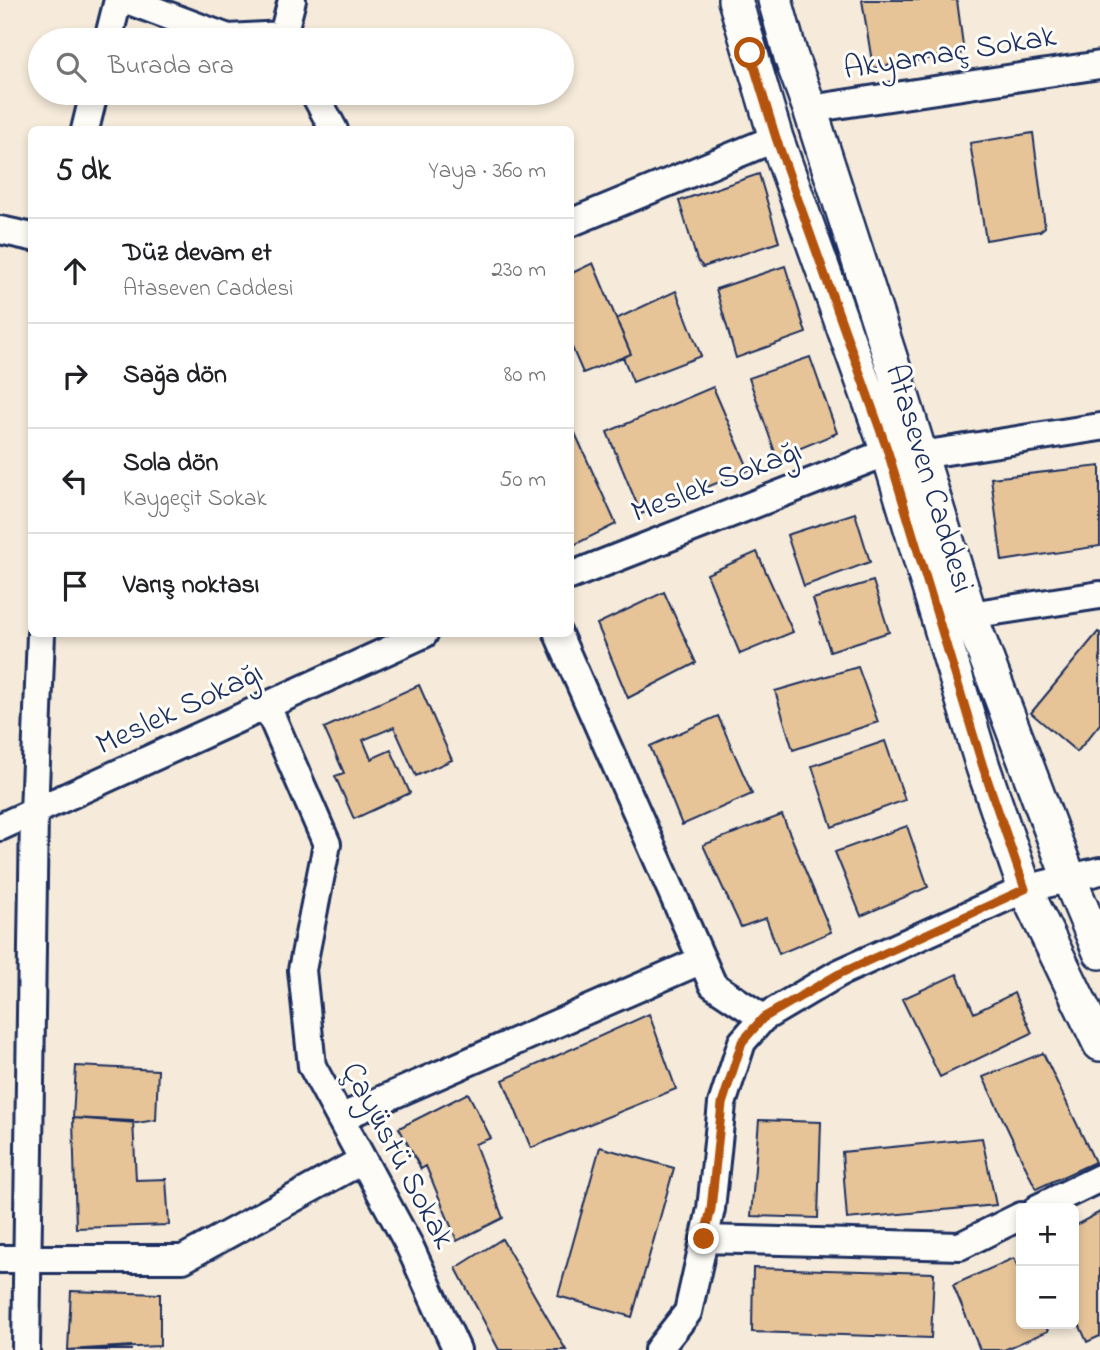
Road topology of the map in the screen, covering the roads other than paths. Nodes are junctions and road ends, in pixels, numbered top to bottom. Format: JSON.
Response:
{"nodes":[{"id":1,"x":118,"y":0,"type":"edge"},
{"id":2,"x":127,"y":0,"type":"edge"},
{"id":3,"x":292,"y":0,"type":"edge"},
{"id":4,"x":719,"y":0,"type":"edge"},
{"id":5,"x":734,"y":0,"type":"edge"},
{"id":6,"x":775,"y":0,"type":"edge"},
{"id":7,"x":793,"y":0,"type":"edge"},
{"id":8,"x":111,"y":28,"type":"edge"},
{"id":9,"x":201,"y":28,"type":"edge"},
{"id":10,"x":286,"y":28,"type":"edge"},
{"id":11,"x":750,"y":53,"type":"junction"},
{"id":12,"x":791,"y":57,"type":"junction"},
{"id":13,"x":1100,"y":65,"type":"edge"},
{"id":14,"x":91,"y":105,"type":"edge"},
{"id":15,"x":320,"y":105,"type":"edge"},
{"id":16,"x":810,"y":109,"type":"junction"},
{"id":17,"x":86,"y":126,"type":"edge"},
{"id":18,"x":332,"y":126,"type":"edge"},
{"id":19,"x":776,"y":138,"type":"junction"},
{"id":20,"x":574,"y":221,"type":"edge"},
{"id":21,"x":0,"y":229,"type":"edge"},
{"id":22,"x":28,"y":236,"type":"edge"},
{"id":23,"x":1100,"y":427,"type":"edge"},
{"id":24,"x":888,"y":452,"type":"junction"},
{"id":25,"x":921,"y":455,"type":"junction"},
{"id":26,"x":574,"y":574,"type":"edge"},
{"id":27,"x":1100,"y":595,"type":"edge"},
{"id":28,"x":970,"y":615,"type":"junction"},
{"id":29,"x":41,"y":637,"type":"edge"},
{"id":30,"x":417,"y":637,"type":"edge"},
{"id":31,"x":559,"y":637,"type":"edge"},
{"id":32,"x":267,"y":706,"type":"junction"},
{"id":33,"x":34,"y":813,"type":"junction"},
{"id":34,"x":0,"y":827,"type":"edge"},
{"id":35,"x":1084,"y":874,"type":"edge"},
{"id":36,"x":1025,"y":889,"type":"junction"},
{"id":37,"x":1100,"y":952,"type":"edge"},
{"id":38,"x":702,"y":960,"type":"junction"},
{"id":39,"x":763,"y":1018,"type":"junction"},
{"id":40,"x":1100,"y":1044,"type":"edge"},
{"id":41,"x":340,"y":1118,"type":"junction"},
{"id":42,"x":363,"y":1160,"type":"junction"},
{"id":43,"x":1100,"y":1178,"type":"edge"},
{"id":44,"x":1048,"y":1203,"type":"edge"},
{"id":45,"x":1016,"y":1218,"type":"edge"},
{"id":46,"x":704,"y":1239,"type":"junction"},
{"id":47,"x":0,"y":1259,"type":"edge"},
{"id":48,"x":27,"y":1261,"type":"junction"},
{"id":49,"x":668,"y":1346,"type":"edge"},
{"id":50,"x":26,"y":1350,"type":"edge"},
{"id":51,"x":457,"y":1350,"type":"edge"}],
"edges":[{"from":1,"to":8,"type":"street"},
{"from":2,"to":9,"type":"street"},
{"from":3,"to":10,"type":"street"},
{"from":4,"to":11,"type":"main road"},
{"from":5,"to":11,"type":"main road","name":"Ataseven Caddesi"},
{"from":6,"to":12,"type":"main road","name":"Ataseven Caddesi"},
{"from":7,"to":12,"type":"main road"},
{"from":11,"to":19,"type":"main road","name":"Ataseven Caddesi"},
{"from":12,"to":16,"type":"main road","name":"Ataseven Caddesi"},
{"from":13,"to":16,"type":"street","name":"Akyamaç Sokak"},
{"from":14,"to":17,"type":"street"},
{"from":15,"to":18,"type":"street"},
{"from":16,"to":25,"type":"main road","name":"Ataseven Caddesi"},
{"from":19,"to":20,"type":"street"},
{"from":19,"to":24,"type":"main road","name":"Ataseven Caddesi"},
{"from":21,"to":22,"type":"street"},
{"from":23,"to":25,"type":"street"},
{"from":24,"to":26,"type":"street","name":"Meslek Sokağı"},
{"from":24,"to":36,"type":"main road","name":"Ataseven Caddesi"},
{"from":25,"to":28,"type":"main road","name":"Ataseven Caddesi"},
{"from":27,"to":28,"type":"street"},
{"from":28,"to":35,"type":"main road","name":"Ataseven Caddesi"},
{"from":29,"to":33,"type":"street"},
{"from":30,"to":32,"type":"street","name":"Meslek Sokağı"},
{"from":31,"to":38,"type":"street"},
{"from":32,"to":33,"type":"street","name":"Meslek Sokağı"},
{"from":32,"to":41,"type":"street","name":"Çayüstü Sokak"},
{"from":33,"to":34,"type":"street","name":"Meslek Sokağı"},
{"from":33,"to":48,"type":"street"},
{"from":35,"to":36,"type":"street"},
{"from":35,"to":37,"type":"main road","name":"Ataseven Caddesi"},
{"from":36,"to":39,"type":"street"},
{"from":36,"to":40,"type":"main road","name":"Ataseven Caddesi"},
{"from":38,"to":39,"type":"street"},
{"from":38,"to":41,"type":"street"},
{"from":39,"to":46,"type":"street"},
{"from":41,"to":42,"type":"street","name":"Çayüstü Sokak"},
{"from":42,"to":48,"type":"street"},
{"from":42,"to":51,"type":"street","name":"Çayüstü Sokak"},
{"from":43,"to":44,"type":"street"},
{"from":45,"to":46,"type":"street"},
{"from":46,"to":49,"type":"street"},
{"from":47,"to":48,"type":"street"},
{"from":48,"to":50,"type":"street"}]}
